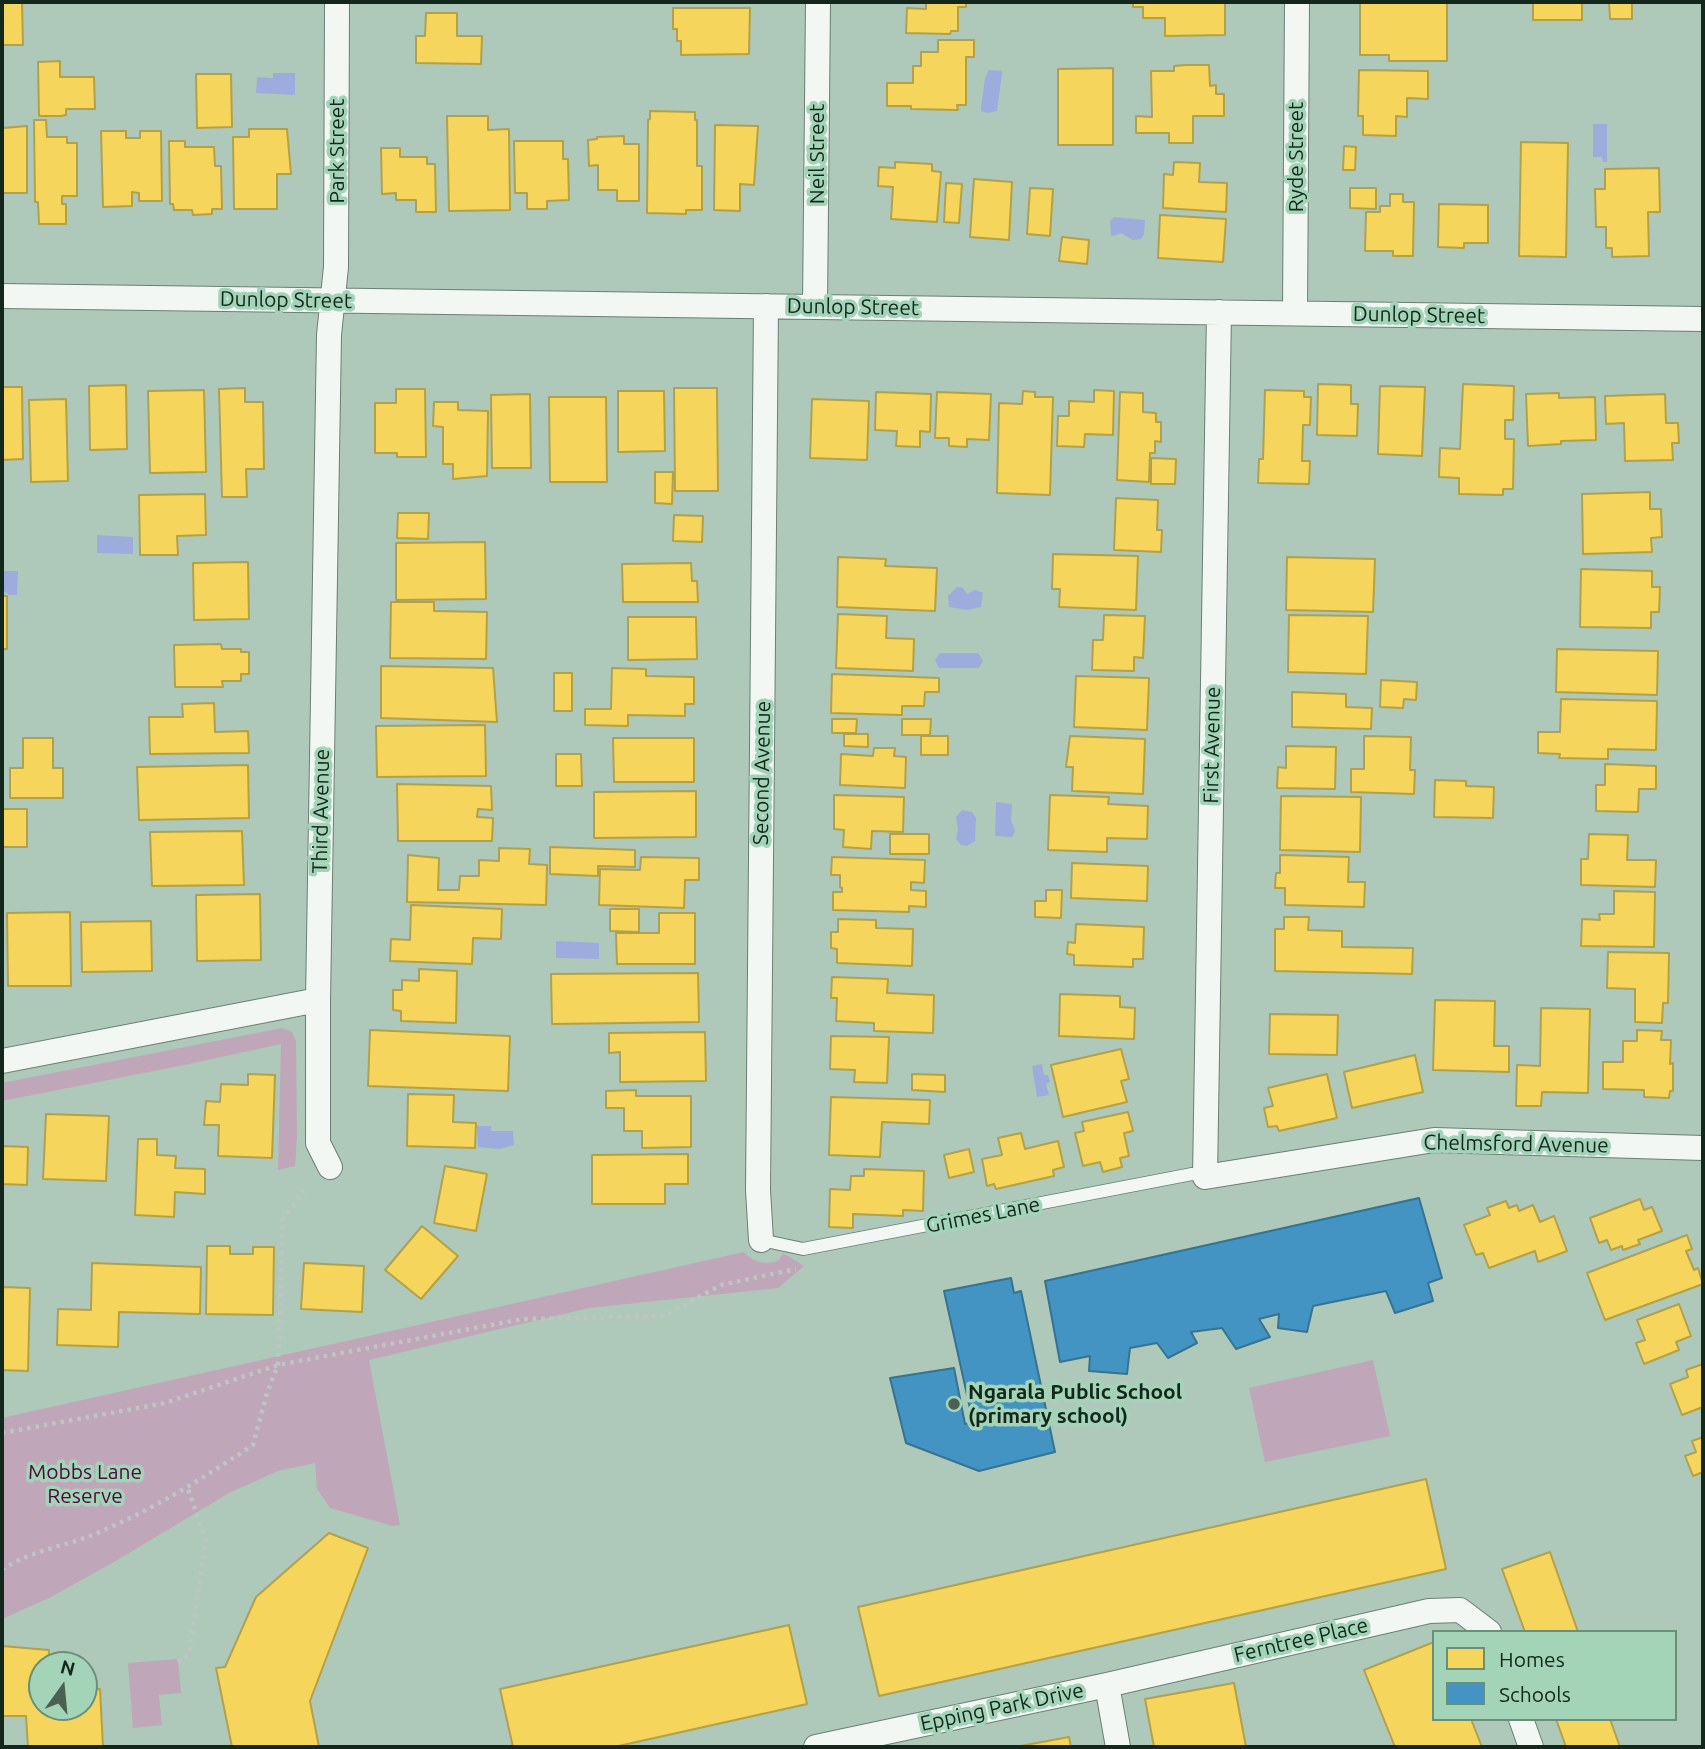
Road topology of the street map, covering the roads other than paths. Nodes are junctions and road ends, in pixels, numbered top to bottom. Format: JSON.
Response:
{"nodes":[{"id":1,"x":337,"y":2,"type":"edge"},
{"id":2,"x":818,"y":2,"type":"edge"},
{"id":3,"x":1297,"y":2,"type":"edge"},
{"id":4,"x":2,"y":296,"type":"edge"},
{"id":5,"x":332,"y":300,"type":"junction"},
{"id":6,"x":766,"y":306,"type":"junction"},
{"id":7,"x":815,"y":306,"type":"junction"},
{"id":8,"x":1219,"y":312,"type":"junction"},
{"id":9,"x":1295,"y":313,"type":"junction"},
{"id":10,"x":1703,"y":319,"type":"edge"},
{"id":11,"x":318,"y":1000,"type":"junction"},
{"id":12,"x":2,"y":1061,"type":"edge"},
{"id":13,"x":1703,"y":1148,"type":"edge"},
{"id":14,"x":330,"y":1167,"type":"dead end"},
{"id":15,"x":1205,"y":1177,"type":"junction"},
{"id":16,"x":761,"y":1240,"type":"joint"},
{"id":17,"x":1486,"y":1630,"type":"edge"},
{"id":18,"x":1107,"y":1685,"type":"junction"},
{"id":19,"x":1522,"y":1721,"type":"edge"},
{"id":20,"x":816,"y":1747,"type":"edge"},
{"id":21,"x":1118,"y":1747,"type":"edge"},
{"id":22,"x":1531,"y":1747,"type":"edge"}],
"edges":[{"from":1,"to":5,"type":"street","name":"Park Street"},
{"from":2,"to":7,"type":"street","name":"Neil Street"},
{"from":3,"to":9,"type":"street","name":"Ryde Street"},
{"from":4,"to":5,"type":"street","name":"Dunlop Street"},
{"from":5,"to":6,"type":"street","name":"Dunlop Street"},
{"from":5,"to":11,"type":"street","name":"Third Avenue"},
{"from":6,"to":7,"type":"street","name":"Dunlop Street"},
{"from":6,"to":16,"type":"street","name":"Second Avenue"},
{"from":7,"to":8,"type":"street","name":"Dunlop Street"},
{"from":8,"to":9,"type":"street","name":"Dunlop Street"},
{"from":8,"to":15,"type":"street","name":"First Avenue"},
{"from":9,"to":10,"type":"street","name":"Dunlop Street"},
{"from":11,"to":12,"type":"street"},
{"from":11,"to":14,"type":"street","name":"Third Avenue"},
{"from":13,"to":15,"type":"street","name":"Chelmsford Avenue"},
{"from":15,"to":16,"type":"lane","name":"Grimes Lane"},
{"from":17,"to":18,"type":"street","name":"Ferntree Place"},
{"from":18,"to":20,"type":"street","name":"Epping Park Drive"},
{"from":18,"to":21,"type":"street"},
{"from":19,"to":22,"type":"street"}]}
